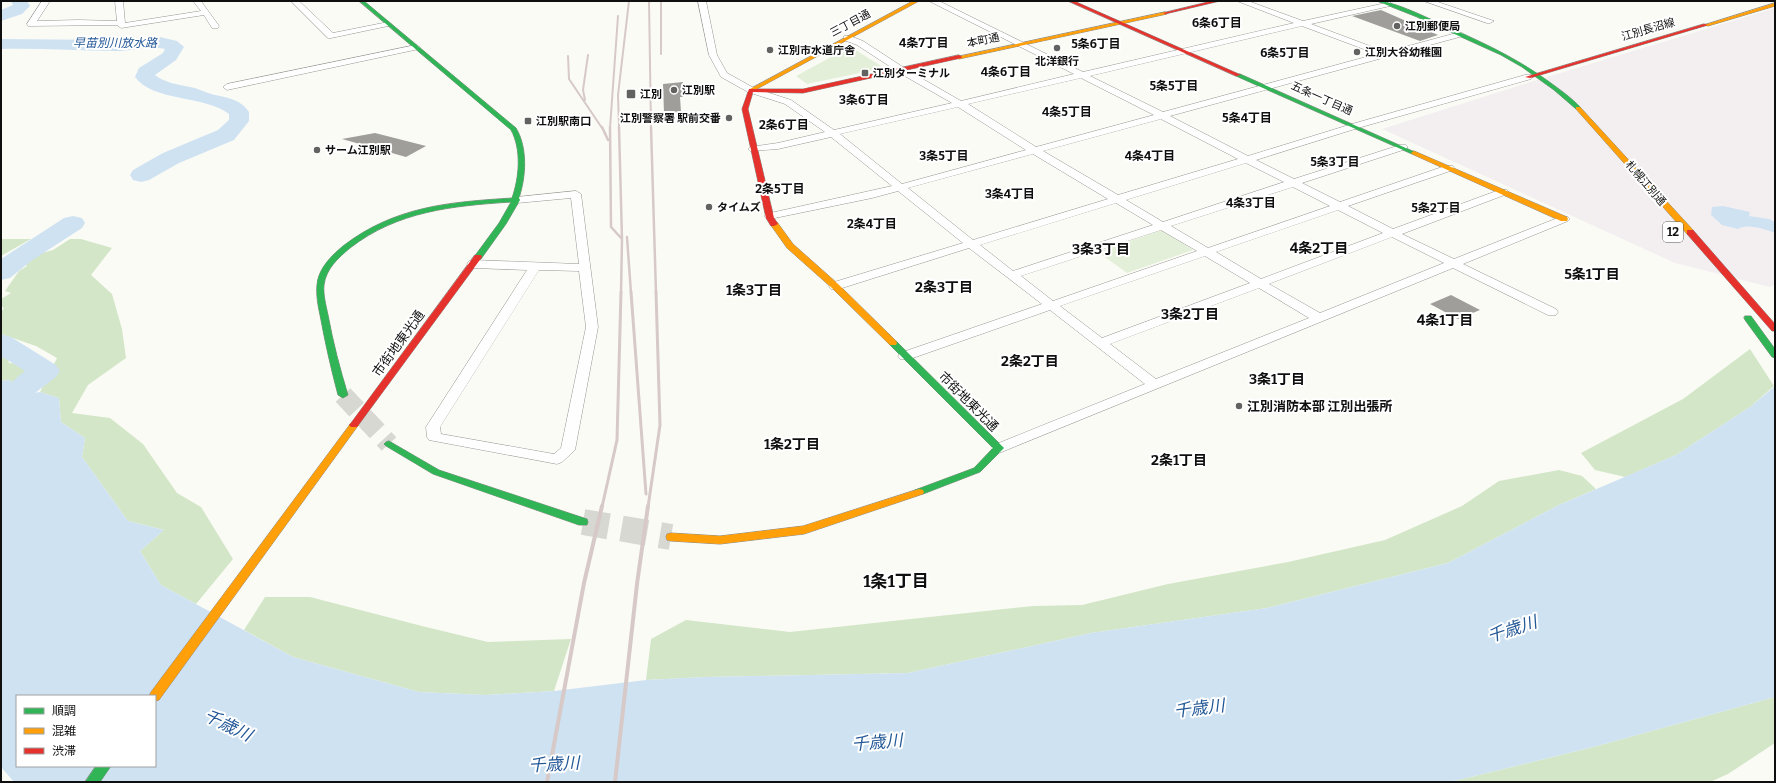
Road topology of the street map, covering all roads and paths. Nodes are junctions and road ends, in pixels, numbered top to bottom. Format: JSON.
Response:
{"nodes":[{"id":1,"x":46,"y":1,"type":"edge"},
{"id":2,"x":119,"y":1,"type":"edge"},
{"id":3,"x":197,"y":1,"type":"edge"},
{"id":4,"x":295,"y":1,"type":"edge"},
{"id":5,"x":361,"y":1,"type":"edge"},
{"id":6,"x":702,"y":1,"type":"edge"},
{"id":7,"x":917,"y":1,"type":"edge"},
{"id":8,"x":933,"y":1,"type":"edge"},
{"id":9,"x":1070,"y":1,"type":"edge"},
{"id":10,"x":1218,"y":1,"type":"edge"},
{"id":11,"x":1241,"y":1,"type":"edge"},
{"id":12,"x":1428,"y":1,"type":"edge"},
{"id":13,"x":1201,"y":2,"type":"edge"},
{"id":14,"x":1383,"y":2,"type":"edge"},
{"id":15,"x":1775,"y":4,"type":"edge"},
{"id":16,"x":205,"y":13,"type":"junction"},
{"id":17,"x":1490,"y":20,"type":"dead end"},
{"id":18,"x":121,"y":23,"type":"junction"},
{"id":19,"x":1119,"y":23,"type":"junction"},
{"id":20,"x":388,"y":24,"type":"junction"},
{"id":21,"x":1302,"y":24,"type":"junction"},
{"id":22,"x":215,"y":26,"type":"dead end"},
{"id":23,"x":1460,"y":34,"type":"junction"},
{"id":24,"x":847,"y":38,"type":"junction"},
{"id":25,"x":1022,"y":44,"type":"junction"},
{"id":26,"x":416,"y":47,"type":"junction"},
{"id":27,"x":1184,"y":51,"type":"junction"},
{"id":28,"x":1384,"y":54,"type":"junction"},
{"id":29,"x":901,"y":70,"type":"junction"},
{"id":30,"x":1082,"y":75,"type":"junction"},
{"id":31,"x":1532,"y":76,"type":"junction"},
{"id":32,"x":1265,"y":86,"type":"junction"},
{"id":33,"x":227,"y":87,"type":"dead end"},
{"id":34,"x":751,"y":90,"type":"junction"},
{"id":35,"x":959,"y":104,"type":"junction"},
{"id":36,"x":1571,"y":114,"type":"dead end"},
{"id":37,"x":1165,"y":116,"type":"junction"},
{"id":38,"x":1355,"y":126,"type":"junction"},
{"id":39,"x":832,"y":134,"type":"junction"},
{"id":40,"x":1403,"y":147,"type":"junction"},
{"id":41,"x":753,"y":149,"type":"junction"},
{"id":42,"x":1035,"y":151,"type":"junction"},
{"id":43,"x":1249,"y":159,"type":"junction"},
{"id":44,"x":1449,"y":168,"type":"junction"},
{"id":45,"x":1295,"y":183,"type":"junction"},
{"id":46,"x":900,"y":188,"type":"junction"},
{"id":47,"x":1504,"y":192,"type":"junction"},
{"id":48,"x":517,"y":200,"type":"junction"},
{"id":49,"x":1117,"y":200,"type":"junction"},
{"id":50,"x":1339,"y":206,"type":"junction"},
{"id":51,"x":770,"y":216,"type":"junction"},
{"id":52,"x":1564,"y":219,"type":"joint"},
{"id":53,"x":1162,"y":226,"type":"junction"},
{"id":54,"x":1392,"y":233,"type":"junction"},
{"id":55,"x":971,"y":244,"type":"junction"},
{"id":56,"x":1206,"y":252,"type":"junction"},
{"id":57,"x":473,"y":264,"type":"junction"},
{"id":58,"x":1452,"y":264,"type":"junction"},
{"id":59,"x":535,"y":267,"type":"junction"},
{"id":60,"x":585,"y":268,"type":"junction"},
{"id":61,"x":1012,"y":275,"type":"junction"},
{"id":62,"x":1260,"y":283,"type":"junction"},
{"id":63,"x":835,"y":286,"type":"junction"},
{"id":64,"x":1051,"y":306,"type":"junction"},
{"id":65,"x":1552,"y":312,"type":"dead end"},
{"id":66,"x":1744,"y":313,"type":"dead end"},
{"id":67,"x":1319,"y":318,"type":"junction"},
{"id":68,"x":1775,"y":329,"type":"edge"},
{"id":69,"x":1100,"y":343,"type":"junction"},
{"id":70,"x":1775,"y":355,"type":"edge"},
{"id":71,"x":905,"y":356,"type":"junction"},
{"id":72,"x":1155,"y":385,"type":"junction"},
{"id":73,"x":343,"y":395,"type":"tunnel mouth"},
{"id":74,"x":389,"y":444,"type":"tunnel mouth"},
{"id":75,"x":998,"y":448,"type":"junction"},
{"id":76,"x":583,"y":522,"type":"tunnel mouth"},
{"id":77,"x":671,"y":537,"type":"tunnel mouth"},
{"id":78,"x":156,"y":695,"type":"edge"},
{"id":79,"x":103,"y":767,"type":"edge"},
{"id":80,"x":92,"y":782,"type":"edge"}],
"edges":[{"from":1,"to":18,"type":"street"},
{"from":2,"to":18,"type":"street"},
{"from":3,"to":16,"type":"street"},
{"from":4,"to":20,"type":"street"},
{"from":5,"to":20,"type":"main road","name":"市街地東光通"},
{"from":6,"to":34,"type":"street"},
{"from":7,"to":24,"type":"main road","name":"三丁目通"},
{"from":8,"to":25,"type":"street"},
{"from":9,"to":19,"type":"main road","name":"五条一丁目通"},
{"from":10,"to":13,"type":"main road","name":"本町通"},
{"from":11,"to":21,"type":"street"},
{"from":12,"to":17,"type":"street"},
{"from":13,"to":19,"type":"main road","name":"本町通"},
{"from":14,"to":21,"type":"street"},
{"from":14,"to":23,"type":"main road","name":"札幌江別通","number":"12"},
{"from":15,"to":31,"type":"main road","name":"江別長沼線"},
{"from":16,"to":18,"type":"street"},
{"from":16,"to":22,"type":"street"},
{"from":19,"to":25,"type":"main road","name":"本町通"},
{"from":19,"to":27,"type":"main road","name":"五条一丁目通"},
{"from":20,"to":26,"type":"main road","name":"市街地東光通"},
{"from":21,"to":27,"type":"street"},
{"from":21,"to":28,"type":"street"},
{"from":23,"to":28,"type":"street"},
{"from":23,"to":31,"type":"main road","name":"札幌江別通","number":"12"},
{"from":24,"to":29,"type":"street"},
{"from":24,"to":34,"type":"main road","name":"三丁目通"},
{"from":25,"to":29,"type":"main road","name":"本町通"},
{"from":25,"to":30,"type":"street"},
{"from":26,"to":33,"type":"street"},
{"from":26,"to":48,"type":"main road","name":"市街地東光通"},
{"from":27,"to":30,"type":"street"},
{"from":27,"to":32,"type":"main road","name":"五条一丁目通"},
{"from":28,"to":32,"type":"street"},
{"from":29,"to":34,"type":"main road","name":"本町通"},
{"from":29,"to":35,"type":"street"},
{"from":30,"to":35,"type":"street"},
{"from":30,"to":37,"type":"street"},
{"from":31,"to":36,"type":"main road","name":"札幌江別通","number":"12"},
{"from":31,"to":38,"type":"street"},
{"from":31,"to":68,"type":"main road","name":"札幌江別通","number":"12"},
{"from":32,"to":37,"type":"street"},
{"from":32,"to":38,"type":"main road","name":"五条一丁目通"},
{"from":34,"to":39,"type":"street"},
{"from":34,"to":41,"type":"main road","name":"市街地東光通"},
{"from":35,"to":39,"type":"street"},
{"from":35,"to":42,"type":"street"},
{"from":37,"to":42,"type":"street"},
{"from":37,"to":43,"type":"street"},
{"from":38,"to":40,"type":"main road","name":"五条一丁目通"},
{"from":38,"to":43,"type":"street"},
{"from":39,"to":41,"type":"street"},
{"from":39,"to":46,"type":"street"},
{"from":40,"to":44,"type":"main road","name":"五条一丁目通"},
{"from":40,"to":45,"type":"street"},
{"from":41,"to":51,"type":"main road","name":"市街地東光通"},
{"from":42,"to":46,"type":"street"},
{"from":42,"to":49,"type":"street"},
{"from":43,"to":45,"type":"street"},
{"from":43,"to":49,"type":"street"},
{"from":44,"to":47,"type":"main road","name":"五条一丁目通"},
{"from":44,"to":50,"type":"street"},
{"from":45,"to":50,"type":"street"},
{"from":45,"to":53,"type":"street"},
{"from":46,"to":51,"type":"street"},
{"from":46,"to":55,"type":"street"},
{"from":47,"to":52,"type":"main road","name":"五条一丁目通"},
{"from":47,"to":54,"type":"street"},
{"from":48,"to":57,"type":"main road","name":"市街地東光通"},
{"from":48,"to":60,"type":"street"},
{"from":48,"to":73,"type":"main road"},
{"from":49,"to":53,"type":"street"},
{"from":49,"to":55,"type":"street"},
{"from":50,"to":54,"type":"street"},
{"from":50,"to":56,"type":"street"},
{"from":51,"to":63,"type":"main road","name":"市街地東光通"},
{"from":52,"to":58,"type":"street"},
{"from":53,"to":56,"type":"street"},
{"from":53,"to":61,"type":"street"},
{"from":54,"to":58,"type":"street"},
{"from":54,"to":62,"type":"street"},
{"from":55,"to":61,"type":"street"},
{"from":55,"to":63,"type":"street"},
{"from":56,"to":62,"type":"street"},
{"from":56,"to":64,"type":"street"},
{"from":57,"to":59,"type":"street"},
{"from":57,"to":78,"type":"main road","name":"市街地東光通"},
{"from":58,"to":65,"type":"street"},
{"from":58,"to":67,"type":"street"},
{"from":59,"to":60,"type":"street"},
{"from":59,"to":60,"type":"street"},
{"from":61,"to":64,"type":"street"},
{"from":62,"to":67,"type":"street"},
{"from":62,"to":69,"type":"street"},
{"from":63,"to":71,"type":"main road","name":"市街地東光通"},
{"from":64,"to":69,"type":"street"},
{"from":64,"to":71,"type":"street"},
{"from":66,"to":70,"type":"main road"},
{"from":67,"to":72,"type":"street"},
{"from":69,"to":72,"type":"street"},
{"from":71,"to":75,"type":"main road","name":"市街地東光通"},
{"from":72,"to":75,"type":"street"},
{"from":74,"to":76,"type":"main road"},
{"from":75,"to":77,"type":"main road","name":"市街地東光通"},
{"from":79,"to":80,"type":"main road"}]}
